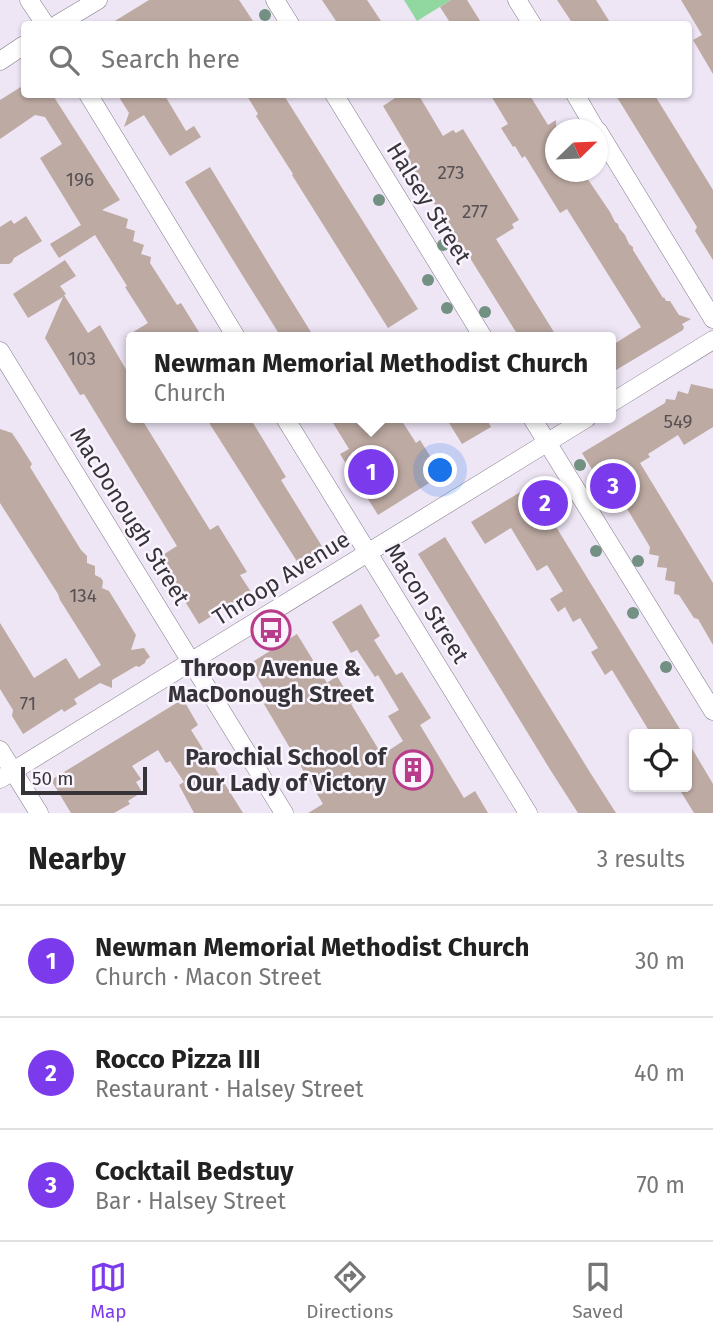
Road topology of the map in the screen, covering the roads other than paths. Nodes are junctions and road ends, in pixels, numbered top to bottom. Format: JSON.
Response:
{"nodes":[{"id":1,"x":29,"y":0,"type":"edge"},
{"id":2,"x":98,"y":0,"type":"edge"},
{"id":3,"x":275,"y":0,"type":"edge"},
{"id":4,"x":517,"y":0,"type":"edge"},
{"id":5,"x":43,"y":21,"type":"edge"},
{"id":6,"x":63,"y":21,"type":"edge"},
{"id":7,"x":288,"y":21,"type":"edge"},
{"id":8,"x":530,"y":21,"type":"edge"},
{"id":9,"x":21,"y":48,"type":"edge"},
{"id":10,"x":0,"y":61,"type":"edge"},
{"id":11,"x":90,"y":98,"type":"edge"},
{"id":12,"x":336,"y":98,"type":"edge"},
{"id":13,"x":577,"y":98,"type":"edge"},
{"id":14,"x":590,"y":119,"type":"edge"},
{"id":15,"x":608,"y":148,"type":"edge"},
{"id":16,"x":713,"y":319,"type":"edge"},
{"id":17,"x":233,"y":332,"type":"edge"},
{"id":18,"x":480,"y":332,"type":"edge"},
{"id":19,"x":713,"y":340,"type":"edge"},
{"id":20,"x":0,"y":351,"type":"edge"},
{"id":21,"x":616,"y":400,"type":"edge"},
{"id":22,"x":288,"y":423,"type":"edge"},
{"id":23,"x":535,"y":423,"type":"edge"},
{"id":24,"x":579,"y":423,"type":"edge"},
{"id":25,"x":547,"y":443,"type":"junction"},
{"id":26,"x":368,"y":553,"type":"junction"},
{"id":27,"x":191,"y":662,"type":"junction"},
{"id":28,"x":713,"y":711,"type":"edge"},
{"id":29,"x":0,"y":750,"type":"edge"},
{"id":30,"x":6,"y":775,"type":"edge"},
{"id":31,"x":39,"y":813,"type":"edge"},
{"id":32,"x":284,"y":813,"type":"edge"},
{"id":33,"x":528,"y":813,"type":"edge"}],
"edges":[{"from":1,"to":5,"type":"street"},
{"from":2,"to":6,"type":"street"},
{"from":3,"to":7,"type":"street"},
{"from":4,"to":8,"type":"street"},
{"from":9,"to":10,"type":"street"},
{"from":11,"to":17,"type":"street"},
{"from":12,"to":18,"type":"street","name":"Halsey Street"},
{"from":13,"to":14,"type":"street"},
{"from":15,"to":16,"type":"street"},
{"from":19,"to":21,"type":"street"},
{"from":20,"to":27,"type":"street","name":"MacDonough Street"},
{"from":22,"to":26,"type":"street","name":"Macon Street"},
{"from":23,"to":25,"type":"street"},
{"from":24,"to":25,"type":"street","name":"Throop Avenue"},
{"from":25,"to":26,"type":"street","name":"Throop Avenue"},
{"from":25,"to":28,"type":"street"},
{"from":26,"to":27,"type":"street","name":"Throop Avenue"},
{"from":26,"to":33,"type":"street","name":"Macon Street"},
{"from":27,"to":30,"type":"street","name":"Throop Avenue"},
{"from":27,"to":32,"type":"street","name":"MacDonough Street"},
{"from":29,"to":30,"type":"street"},
{"from":30,"to":31,"type":"street"}]}
